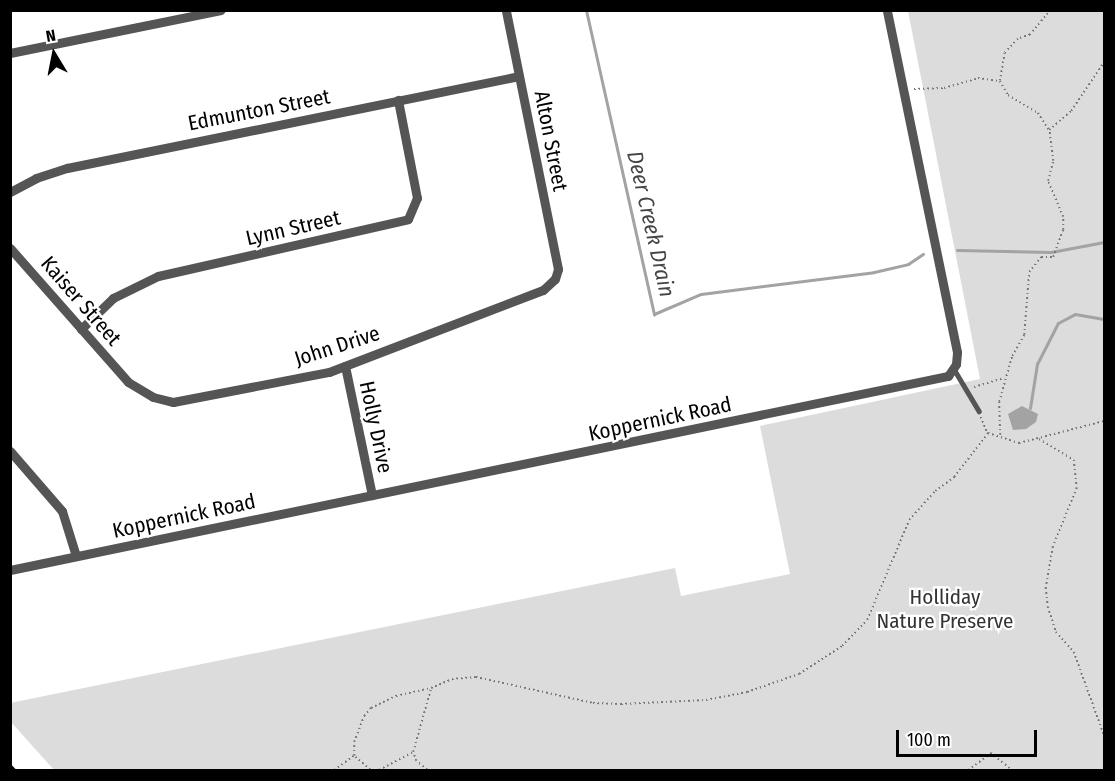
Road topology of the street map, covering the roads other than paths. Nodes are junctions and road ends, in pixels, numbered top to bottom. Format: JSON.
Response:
{"nodes":[{"id":1,"x":221,"y":10,"type":"edge"},
{"id":2,"x":506,"y":10,"type":"edge"},
{"id":3,"x":887,"y":10,"type":"edge"},
{"id":4,"x":10,"y":53,"type":"edge"},
{"id":5,"x":519,"y":76,"type":"junction"},
{"id":6,"x":398,"y":100,"type":"junction"},
{"id":7,"x":10,"y":192,"type":"edge"},
{"id":8,"x":10,"y":248,"type":"edge"},
{"id":9,"x":555,"y":279,"type":"joint"},
{"id":10,"x":81,"y":329,"type":"junction"},
{"id":11,"x":345,"y":366,"type":"junction"},
{"id":12,"x":954,"y":369,"type":"junction"},
{"id":13,"x":125,"y":378,"type":"joint"},
{"id":14,"x":979,"y":411,"type":"road end"},
{"id":15,"x":10,"y":451,"type":"edge"},
{"id":16,"x":372,"y":495,"type":"junction"},
{"id":17,"x":76,"y":556,"type":"junction"},
{"id":18,"x":10,"y":570,"type":"edge"}],
"edges":[{"from":1,"to":4,"type":"street"},
{"from":2,"to":5,"type":"street","name":"Alton Street"},
{"from":3,"to":12,"type":"street"},
{"from":5,"to":6,"type":"street","name":"Edmunton Street"},
{"from":5,"to":9,"type":"street","name":"Alton Street"},
{"from":6,"to":7,"type":"street","name":"Edmunton Street"},
{"from":6,"to":10,"type":"street","name":"Lynn Street"},
{"from":8,"to":10,"type":"street","name":"Kaiser Street"},
{"from":9,"to":11,"type":"street","name":"John Drive"},
{"from":10,"to":13,"type":"street","name":"Kaiser Street"},
{"from":11,"to":13,"type":"street","name":"John Drive"},
{"from":11,"to":16,"type":"street","name":"Holly Drive"},
{"from":12,"to":14,"type":"lane"},
{"from":12,"to":16,"type":"street","name":"Koppernick Road"},
{"from":15,"to":17,"type":"street"},
{"from":16,"to":17,"type":"street","name":"Koppernick Road"},
{"from":17,"to":18,"type":"street","name":"Koppernick Road"}]}
